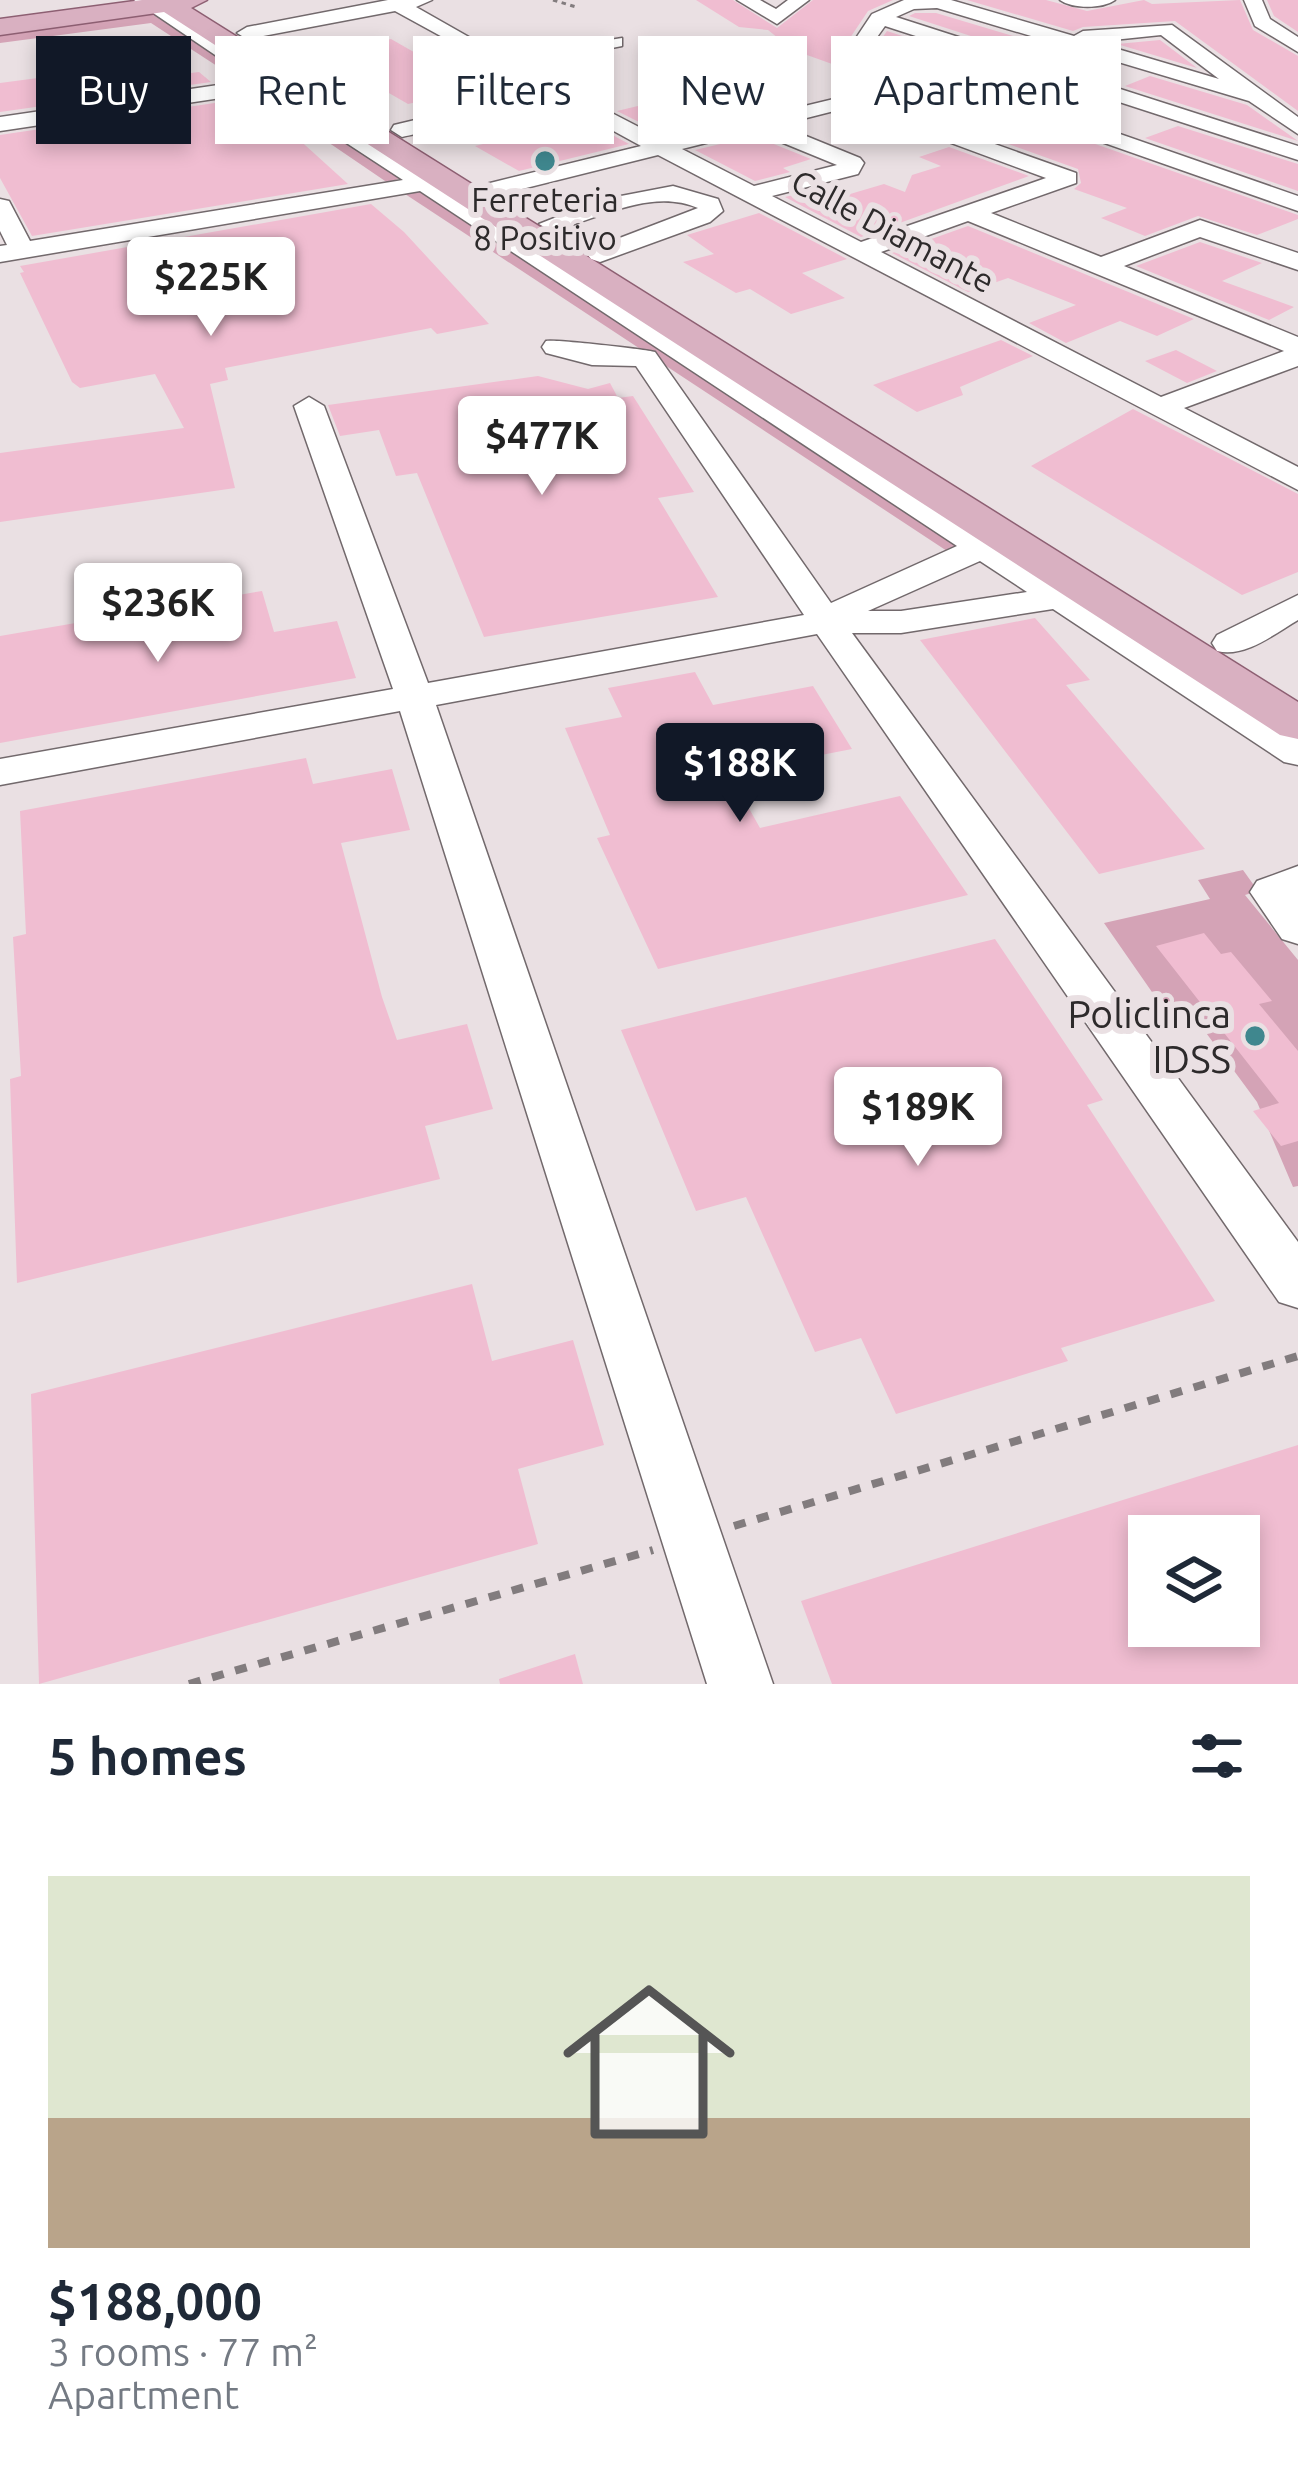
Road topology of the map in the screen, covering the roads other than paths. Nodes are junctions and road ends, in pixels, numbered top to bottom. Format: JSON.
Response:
{"nodes":[{"id":1,"x":426,"y":0,"type":"edge"},
{"id":2,"x":746,"y":0,"type":"edge"},
{"id":3,"x":800,"y":0,"type":"edge"},
{"id":4,"x":1069,"y":0,"type":"edge"},
{"id":5,"x":1106,"y":0,"type":"edge"},
{"id":6,"x":1253,"y":0,"type":"edge"},
{"id":7,"x":938,"y":2,"type":"edge"},
{"id":8,"x":168,"y":3,"type":"edge"},
{"id":9,"x":395,"y":3,"type":"edge"},
{"id":10,"x":1298,"y":17,"type":"edge"},
{"id":11,"x":879,"y":18,"type":"junction"},
{"id":12,"x":1262,"y":22,"type":"junction"},
{"id":13,"x":237,"y":23,"type":"junction"},
{"id":14,"x":7,"y":24,"type":"edge"},
{"id":15,"x":243,"y":36,"type":"edge"},
{"id":16,"x":453,"y":36,"type":"edge"},
{"id":17,"x":1051,"y":36,"type":"edge"},
{"id":18,"x":1101,"y":36,"type":"edge"},
{"id":19,"x":215,"y":40,"type":"edge"},
{"id":20,"x":1298,"y":46,"type":"edge"},
{"id":21,"x":1121,"y":57,"type":"edge"},
{"id":22,"x":215,"y":87,"type":"edge"},
{"id":23,"x":1258,"y":97,"type":"junction"},
{"id":24,"x":807,"y":113,"type":"edge"},
{"id":25,"x":0,"y":122,"type":"edge"},
{"id":26,"x":614,"y":122,"type":"edge"},
{"id":27,"x":389,"y":125,"type":"edge"},
{"id":28,"x":413,"y":127,"type":"edge"},
{"id":29,"x":1298,"y":127,"type":"edge"},
{"id":30,"x":402,"y":130,"type":"junction"},
{"id":31,"x":362,"y":144,"type":"edge"},
{"id":32,"x":675,"y":144,"type":"edge"},
{"id":33,"x":805,"y":144,"type":"edge"},
{"id":34,"x":663,"y":147,"type":"junction"},
{"id":35,"x":1298,"y":153,"type":"edge"},
{"id":36,"x":422,"y":184,"type":"junction"},
{"id":37,"x":494,"y":189,"type":"junction"},
{"id":38,"x":752,"y":194,"type":"junction"},
{"id":39,"x":1298,"y":204,"type":"edge"},
{"id":40,"x":0,"y":206,"type":"edge"},
{"id":41,"x":971,"y":214,"type":"junction"},
{"id":42,"x":551,"y":224,"type":"junction"},
{"id":43,"x":862,"y":250,"type":"junction"},
{"id":44,"x":11,"y":252,"type":"edge"},
{"id":45,"x":600,"y":254,"type":"junction"},
{"id":46,"x":1298,"y":262,"type":"edge"},
{"id":47,"x":1101,"y":266,"type":"junction"},
{"id":48,"x":556,"y":347,"type":"dead end"},
{"id":49,"x":1298,"y":351,"type":"edge"},
{"id":50,"x":308,"y":406,"type":"dead end"},
{"id":51,"x":1160,"y":407,"type":"junction"},
{"id":52,"x":1298,"y":480,"type":"edge"},
{"id":53,"x":980,"y":548,"type":"junction"},
{"id":54,"x":1058,"y":598,"type":"junction"},
{"id":55,"x":1298,"y":606,"type":"edge"},
{"id":56,"x":826,"y":622,"type":"junction"},
{"id":57,"x":1229,"y":643,"type":"junction"},
{"id":58,"x":1298,"y":685,"type":"edge"},
{"id":59,"x":413,"y":693,"type":"junction"},
{"id":60,"x":1298,"y":724,"type":"edge"},
{"id":61,"x":1298,"y":753,"type":"edge"},
{"id":62,"x":0,"y":772,"type":"edge"},
{"id":63,"x":1298,"y":880,"type":"edge"},
{"id":64,"x":1298,"y":928,"type":"edge"},
{"id":65,"x":1298,"y":1285,"type":"edge"},
{"id":66,"x":740,"y":1684,"type":"edge"}],
"edges":[{"from":1,"to":9,"type":"street"},
{"from":2,"to":3,"type":"street"},
{"from":4,"to":5,"type":"street"},
{"from":6,"to":12,"type":"street"},
{"from":7,"to":11,"type":"street"},
{"from":7,"to":17,"type":"street"},
{"from":8,"to":13,"type":"main road"},
{"from":8,"to":14,"type":"main road"},
{"from":8,"to":14,"type":"main road"},
{"from":8,"to":19,"type":"street"},
{"from":8,"to":60,"type":"main road"},
{"from":9,"to":13,"type":"street"},
{"from":9,"to":16,"type":"street","name":"Calle Diamante"},
{"from":10,"to":12,"type":"street"},
{"from":11,"to":35,"type":"street"},
{"from":11,"to":39,"type":"street"},
{"from":12,"to":20,"type":"street"},
{"from":13,"to":15,"type":"main road"},
{"from":18,"to":23,"type":"street"},
{"from":21,"to":23,"type":"street"},
{"from":22,"to":25,"type":"street"},
{"from":23,"to":29,"type":"street"},
{"from":24,"to":41,"type":"street"},
{"from":26,"to":34,"type":"street","name":"Calle Diamante"},
{"from":27,"to":30,"type":"main road"},
{"from":28,"to":30,"type":"street"},
{"from":30,"to":37,"type":"main road"},
{"from":31,"to":36,"type":"street"},
{"from":32,"to":34,"type":"street"},
{"from":33,"to":38,"type":"street"},
{"from":34,"to":37,"type":"street"},
{"from":34,"to":38,"type":"street","name":"Calle Diamante"},
{"from":36,"to":44,"type":"street"},
{"from":36,"to":53,"type":"street"},
{"from":37,"to":42,"type":"main road"},
{"from":38,"to":43,"type":"street","name":"Calle Diamante"},
{"from":40,"to":44,"type":"street"},
{"from":41,"to":43,"type":"street"},
{"from":41,"to":47,"type":"street"},
{"from":42,"to":45,"type":"main road"},
{"from":42,"to":45,"type":"street"},
{"from":43,"to":51,"type":"street","name":"Calle Diamante"},
{"from":45,"to":57,"type":"main road"},
{"from":46,"to":47,"type":"street"},
{"from":47,"to":49,"type":"street"},
{"from":48,"to":56,"type":"street"},
{"from":49,"to":51,"type":"street"},
{"from":50,"to":59,"type":"street"},
{"from":51,"to":52,"type":"street","name":"Calle Diamante"},
{"from":53,"to":54,"type":"street"},
{"from":53,"to":56,"type":"street"},
{"from":54,"to":56,"type":"street"},
{"from":54,"to":61,"type":"street"},
{"from":55,"to":57,"type":"street"},
{"from":56,"to":59,"type":"street"},
{"from":56,"to":65,"type":"street"},
{"from":57,"to":58,"type":"main road"},
{"from":59,"to":62,"type":"street"},
{"from":59,"to":66,"type":"street"},
{"from":63,"to":64,"type":"street"}]}
